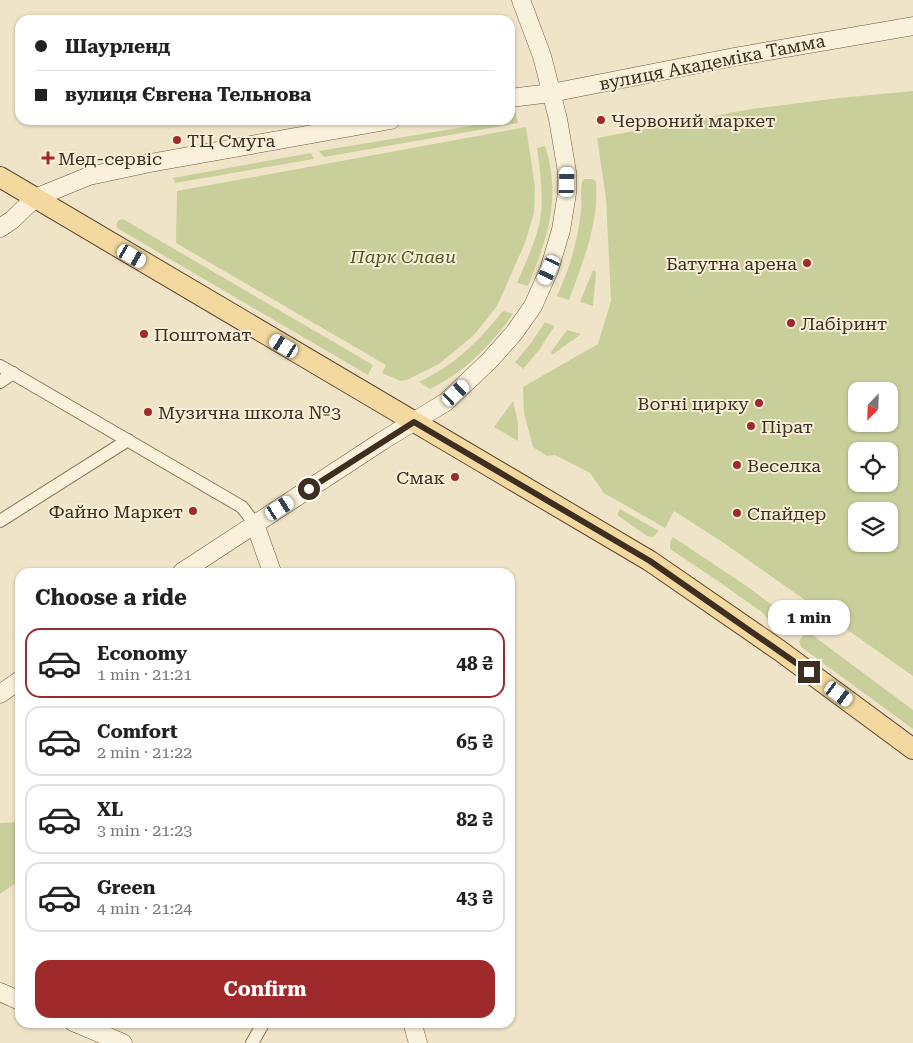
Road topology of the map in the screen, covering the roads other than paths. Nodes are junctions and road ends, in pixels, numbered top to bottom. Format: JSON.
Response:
{"nodes":[{"id":1,"x":521,"y":0,"type":"edge"},
{"id":2,"x":913,"y":26,"type":"edge"},
{"id":3,"x":551,"y":93,"type":"junction"},
{"id":4,"x":515,"y":97,"type":"edge"},
{"id":5,"x":363,"y":125,"type":"edge"},
{"id":6,"x":0,"y":177,"type":"edge"},
{"id":7,"x":35,"y":198,"type":"junction"},
{"id":8,"x":0,"y":228,"type":"edge"},
{"id":9,"x":0,"y":366,"type":"edge"},
{"id":10,"x":12,"y":373,"type":"junction"},
{"id":11,"x":0,"y":382,"type":"edge"},
{"id":12,"x":414,"y":422,"type":"junction"},
{"id":13,"x":128,"y":440,"type":"junction"},
{"id":14,"x":0,"y":521,"type":"edge"},
{"id":15,"x":255,"y":524,"type":"junction"},
{"id":16,"x":188,"y":568,"type":"edge"},
{"id":17,"x":271,"y":568,"type":"edge"},
{"id":18,"x":15,"y":684,"type":"edge"},
{"id":19,"x":0,"y":694,"type":"edge"},
{"id":20,"x":913,"y":749,"type":"edge"},
{"id":21,"x":0,"y":992,"type":"edge"},
{"id":22,"x":15,"y":999,"type":"edge"},
{"id":23,"x":87,"y":1028,"type":"edge"},
{"id":24,"x":261,"y":1028,"type":"edge"},
{"id":25,"x":414,"y":1028,"type":"edge"},
{"id":26,"x":123,"y":1043,"type":"edge"},
{"id":27,"x":252,"y":1043,"type":"edge"},
{"id":28,"x":418,"y":1043,"type":"edge"}],
"edges":[{"from":1,"to":3,"type":"main road"},
{"from":2,"to":3,"type":"main road","name":"вулиця Академіка Тамма"},
{"from":3,"to":4,"type":"main road","name":"вулиця Академіка Тамма"},
{"from":3,"to":12,"type":"main road"},
{"from":5,"to":7,"type":"main road"},
{"from":6,"to":7,"type":"main road"},
{"from":7,"to":8,"type":"main road"},
{"from":7,"to":12,"type":"main road"},
{"from":9,"to":10,"type":"street"},
{"from":10,"to":11,"type":"street"},
{"from":10,"to":13,"type":"street"},
{"from":12,"to":15,"type":"main road"},
{"from":12,"to":20,"type":"main road"},
{"from":13,"to":14,"type":"street"},
{"from":13,"to":15,"type":"street"},
{"from":15,"to":16,"type":"main road"},
{"from":15,"to":17,"type":"main road"},
{"from":18,"to":19,"type":"main road"},
{"from":21,"to":22,"type":"main road"},
{"from":23,"to":26,"type":"main road"},
{"from":24,"to":27,"type":"street"},
{"from":25,"to":28,"type":"main road"}]}
